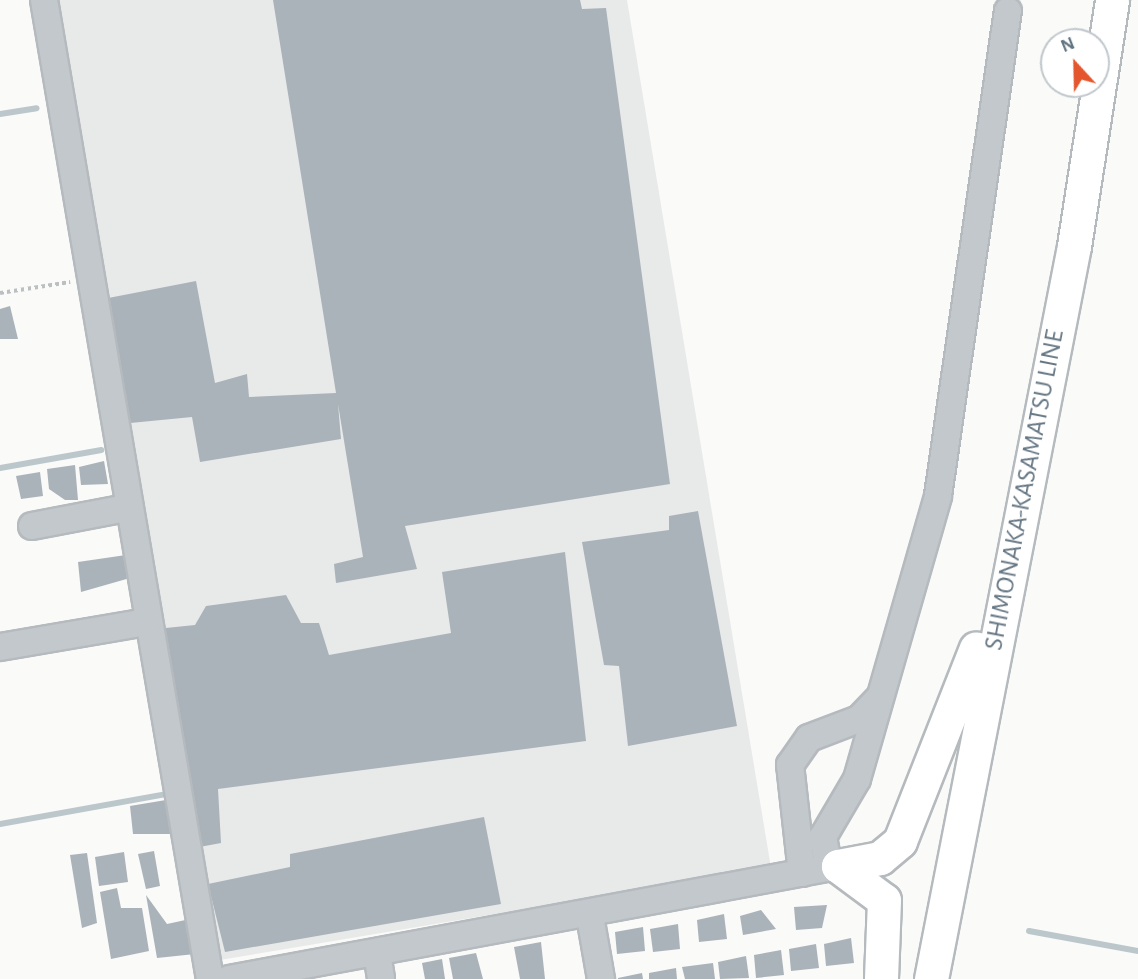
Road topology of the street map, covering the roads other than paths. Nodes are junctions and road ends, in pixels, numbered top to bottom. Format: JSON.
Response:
{"nodes":[{"id":1,"x":44,"y":0,"type":"edge"},
{"id":2,"x":1090,"y":0,"type":"edge"},
{"id":3,"x":1112,"y":0,"type":"edge"},
{"id":4,"x":1008,"y":11,"type":"dead end"},
{"id":5,"x":1088,"y":28,"type":"edge"},
{"id":6,"x":1107,"y":28,"type":"edge"},
{"id":7,"x":1094,"y":98,"type":"edge"},
{"id":8,"x":126,"y":508,"type":"junction"},
{"id":9,"x":32,"y":526,"type":"dead end"},
{"id":10,"x":1011,"y":550,"type":"junction"},
{"id":11,"x":147,"y":622,"type":"junction"},
{"id":12,"x":0,"y":646,"type":"edge"},
{"id":13,"x":883,"y":694,"type":"junction"},
{"id":14,"x":833,"y":867,"type":"junction"},
{"id":15,"x":802,"y":873,"type":"junction"},
{"id":16,"x":590,"y":916,"type":"junction"},
{"id":17,"x":377,"y":953,"type":"junction"},
{"id":18,"x":210,"y":979,"type":"edge"},
{"id":19,"x":229,"y":979,"type":"edge"},
{"id":20,"x":381,"y":979,"type":"edge"},
{"id":21,"x":601,"y":979,"type":"edge"},
{"id":22,"x":881,"y":979,"type":"edge"},
{"id":23,"x":931,"y":979,"type":"edge"}],
"edges":[{"from":1,"to":8,"type":"street"},
{"from":2,"to":5,"type":"main road"},
{"from":3,"to":6,"type":"main road","name":"SHIMONAKA-KASAMATSU LINE"},
{"from":4,"to":13,"type":"street"},
{"from":7,"to":10,"type":"main road","name":"SHIMONAKA-KASAMATSU LINE"},
{"from":8,"to":9,"type":"street"},
{"from":8,"to":11,"type":"street"},
{"from":10,"to":14,"type":"main road"},
{"from":10,"to":23,"type":"main road","name":"SHIMONAKA-KASAMATSU LINE"},
{"from":11,"to":12,"type":"street"},
{"from":11,"to":18,"type":"street"},
{"from":13,"to":14,"type":"street"},
{"from":13,"to":15,"type":"street"},
{"from":14,"to":15,"type":"street"},
{"from":14,"to":22,"type":"main road"},
{"from":15,"to":16,"type":"street"},
{"from":16,"to":17,"type":"street"},
{"from":16,"to":21,"type":"street"},
{"from":17,"to":19,"type":"street"},
{"from":17,"to":20,"type":"street"}]}
